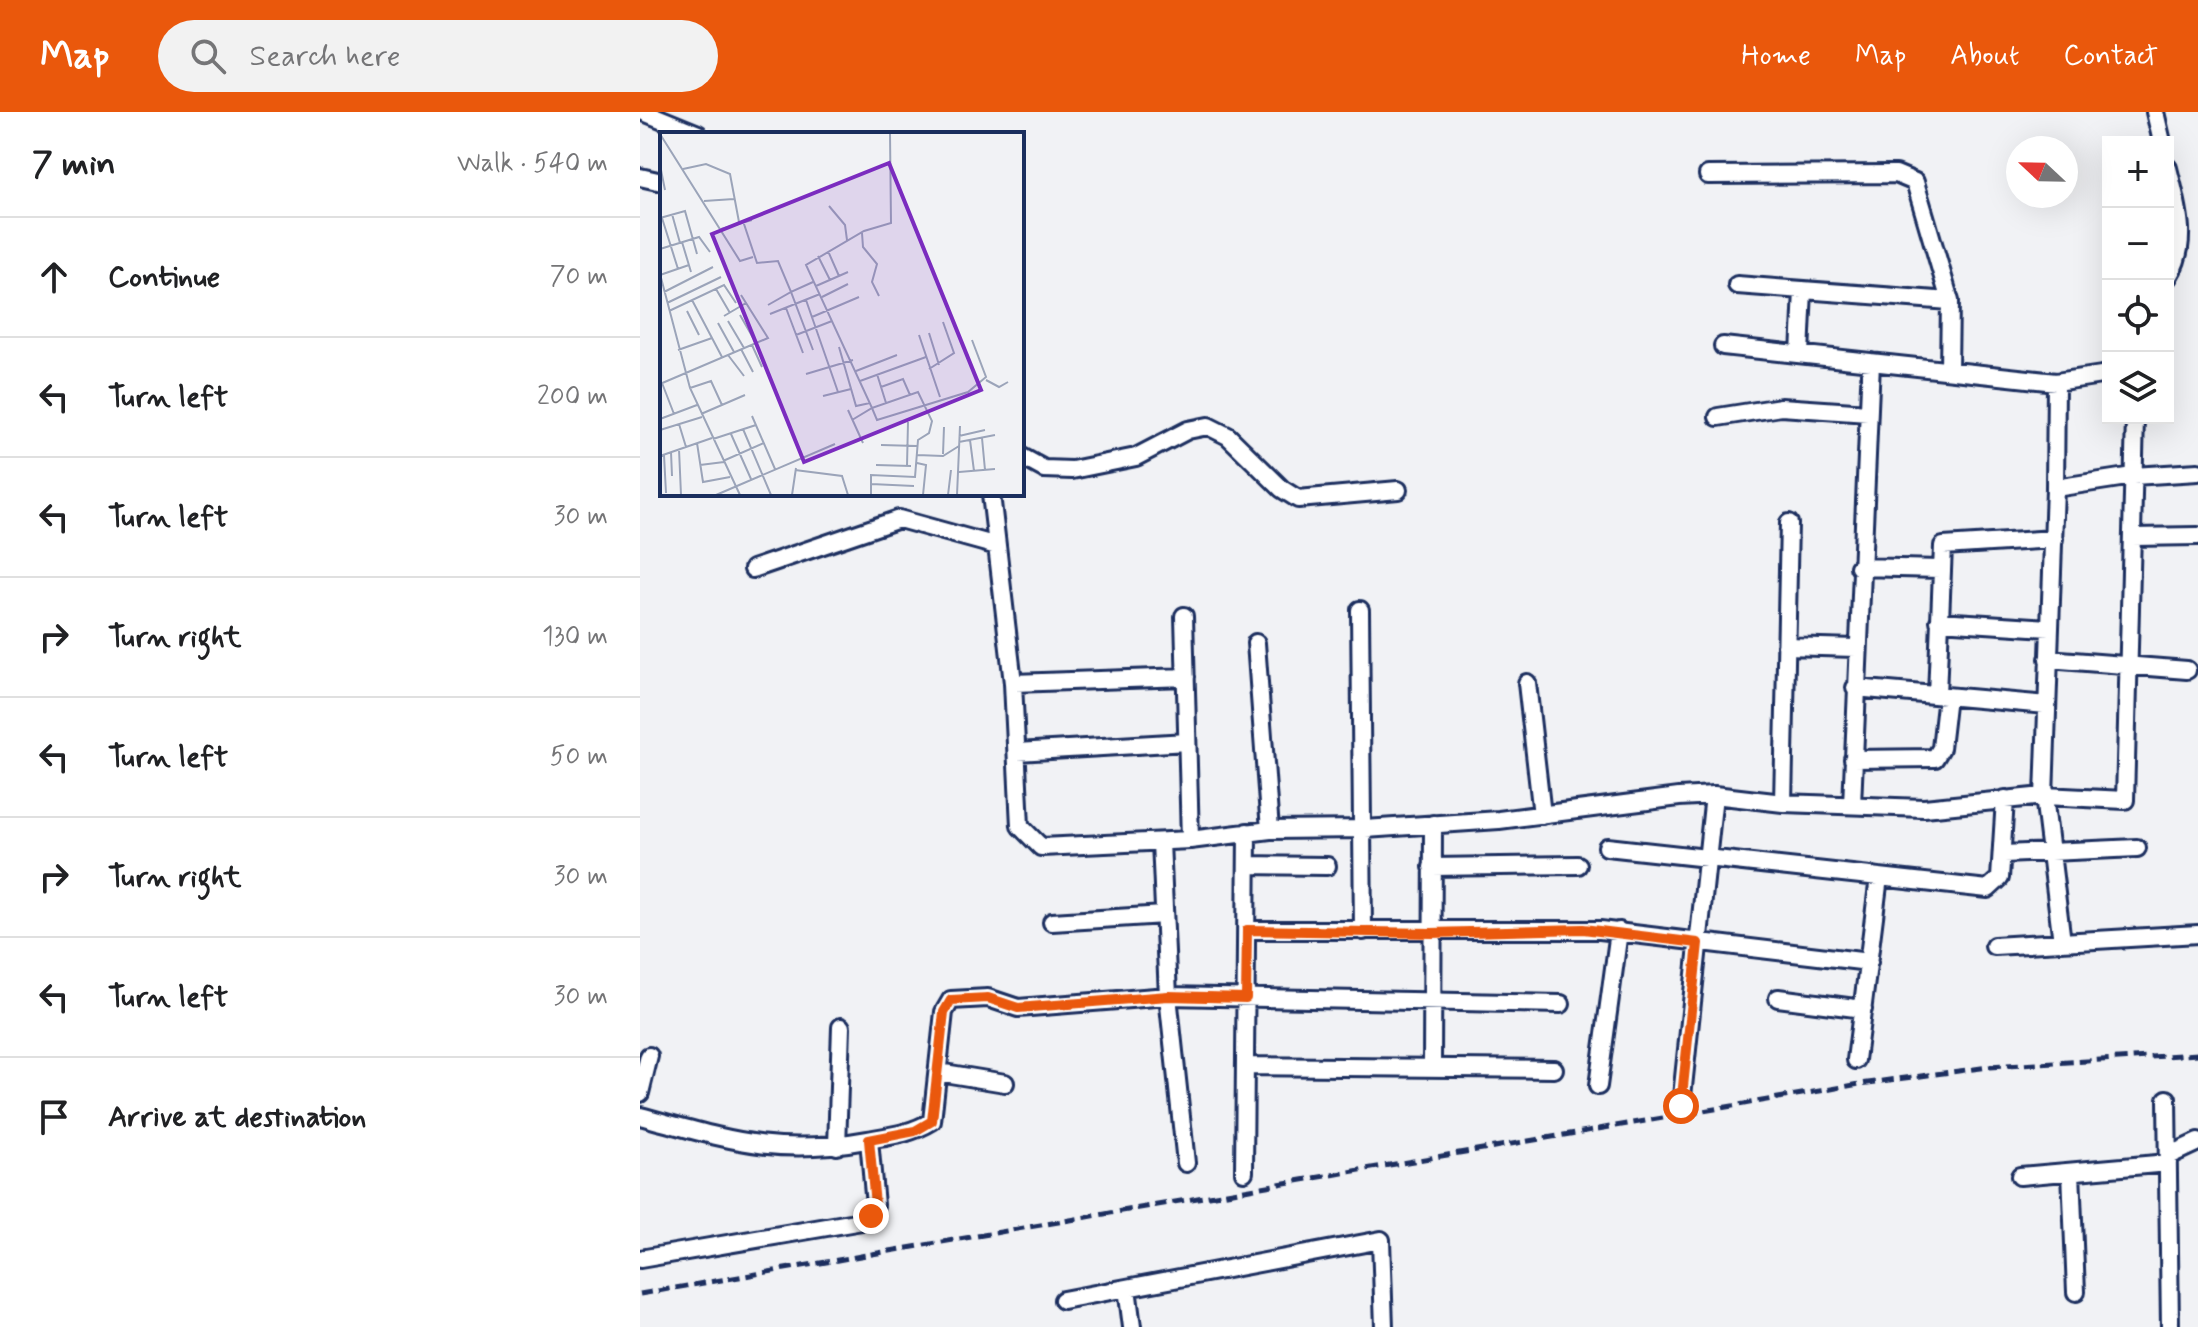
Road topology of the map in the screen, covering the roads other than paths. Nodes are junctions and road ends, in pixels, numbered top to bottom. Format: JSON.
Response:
{"nodes":[{"id":1,"x":644,"y":112,"type":"edge"},
{"id":2,"x":2155,"y":112,"type":"edge"},
{"id":3,"x":693,"y":132,"type":"edge"},
{"id":4,"x":2161,"y":136,"type":"edge"},
{"id":5,"x":1708,"y":175,"type":"dead end"},
{"id":6,"x":640,"y":177,"type":"edge"},
{"id":7,"x":660,"y":182,"type":"edge"},
{"id":8,"x":2174,"y":198,"type":"edge"},
{"id":9,"x":2174,"y":266,"type":"edge"},
{"id":10,"x":1737,"y":285,"type":"dead end"},
{"id":11,"x":1803,"y":290,"type":"junction"},
{"id":12,"x":1950,"y":301,"type":"junction"},
{"id":13,"x":1723,"y":346,"type":"dead end"},
{"id":14,"x":1800,"y":354,"type":"junction"},
{"id":15,"x":1871,"y":362,"type":"junction"},
{"id":16,"x":1949,"y":370,"type":"junction"},
{"id":17,"x":2102,"y":375,"type":"edge"},
{"id":18,"x":2056,"y":382,"type":"junction"},
{"id":19,"x":1868,"y":413,"type":"junction"},
{"id":20,"x":1718,"y":417,"type":"dead end"},
{"id":21,"x":2135,"y":424,"type":"edge"},
{"id":22,"x":1024,"y":458,"type":"edge"},
{"id":23,"x":2198,"y":472,"type":"edge"},
{"id":24,"x":2133,"y":476,"type":"junction"},
{"id":25,"x":2055,"y":488,"type":"junction"},
{"id":26,"x":1398,"y":490,"type":"dead end"},
{"id":27,"x":991,"y":496,"type":"edge"},
{"id":28,"x":1789,"y":523,"type":"dead end"},
{"id":29,"x":2198,"y":536,"type":"edge"},
{"id":30,"x":2132,"y":537,"type":"junction"},
{"id":31,"x":2054,"y":539,"type":"junction"},
{"id":32,"x":997,"y":546,"type":"junction"},
{"id":33,"x":1859,"y":567,"type":"junction"},
{"id":34,"x":753,"y":569,"type":"dead end"},
{"id":35,"x":1940,"y":569,"type":"junction"},
{"id":36,"x":1360,"y":610,"type":"dead end"},
{"id":37,"x":1184,"y":616,"type":"dead end"},
{"id":38,"x":1939,"y":621,"type":"junction"},
{"id":39,"x":2049,"y":628,"type":"junction"},
{"id":40,"x":1256,"y":643,"type":"dead end"},
{"id":41,"x":1786,"y":646,"type":"junction"},
{"id":42,"x":1856,"y":648,"type":"junction"},
{"id":43,"x":2048,"y":659,"type":"junction"},
{"id":44,"x":2129,"y":665,"type":"junction"},
{"id":45,"x":2187,"y":670,"type":"dead end"},
{"id":46,"x":1186,"y":677,"type":"junction"},
{"id":47,"x":1013,"y":683,"type":"junction"},
{"id":48,"x":1527,"y":683,"type":"dead end"},
{"id":49,"x":1855,"y":688,"type":"junction"},
{"id":50,"x":1942,"y":696,"type":"junction"},
{"id":51,"x":2047,"y":705,"type":"junction"},
{"id":52,"x":1187,"y":742,"type":"junction"},
{"id":53,"x":1017,"y":752,"type":"junction"},
{"id":54,"x":1853,"y":759,"type":"junction"},
{"id":55,"x":1714,"y":795,"type":"junction"},
{"id":56,"x":2044,"y":796,"type":"junction"},
{"id":57,"x":2005,"y":799,"type":"junction"},
{"id":58,"x":1783,"y":803,"type":"junction"},
{"id":59,"x":1852,"y":805,"type":"junction"},
{"id":60,"x":1542,"y":815,"type":"junction"},
{"id":61,"x":1433,"y":824,"type":"junction"},
{"id":62,"x":1365,"y":829,"type":"junction"},
{"id":63,"x":1270,"y":830,"type":"junction"},
{"id":64,"x":1247,"y":832,"type":"junction"},
{"id":65,"x":1190,"y":840,"type":"junction"},
{"id":66,"x":1161,"y":842,"type":"junction"},
{"id":67,"x":1607,"y":847,"type":"dead end"},
{"id":68,"x":2137,"y":848,"type":"dead end"},
{"id":69,"x":2052,"y":853,"type":"junction"},
{"id":70,"x":2004,"y":854,"type":"junction"},
{"id":71,"x":1707,"y":857,"type":"junction"},
{"id":72,"x":1247,"y":865,"type":"junction"},
{"id":73,"x":1578,"y":865,"type":"dead end"},
{"id":74,"x":1327,"y":866,"type":"dead end"},
{"id":75,"x":1432,"y":867,"type":"junction"},
{"id":76,"x":1879,"y":877,"type":"junction"},
{"id":77,"x":1164,"y":915,"type":"junction"},
{"id":78,"x":1052,"y":922,"type":"dead end"},
{"id":79,"x":1247,"y":930,"type":"junction"},
{"id":80,"x":1363,"y":931,"type":"junction"},
{"id":81,"x":1619,"y":931,"type":"junction"},
{"id":82,"x":1432,"y":933,"type":"junction"},
{"id":83,"x":2198,"y":934,"type":"edge"},
{"id":84,"x":2062,"y":942,"type":"junction"},
{"id":85,"x":1698,"y":943,"type":"junction"},
{"id":86,"x":1994,"y":946,"type":"dead end"},
{"id":87,"x":1869,"y":962,"type":"junction"},
{"id":88,"x":1168,"y":996,"type":"junction"},
{"id":89,"x":1246,"y":998,"type":"junction"},
{"id":90,"x":1778,"y":998,"type":"dead end"},
{"id":91,"x":1432,"y":1001,"type":"junction"},
{"id":92,"x":1561,"y":1004,"type":"dead end"},
{"id":93,"x":1863,"y":1009,"type":"junction"},
{"id":94,"x":841,"y":1027,"type":"dead end"},
{"id":95,"x":649,"y":1056,"type":"dead end"},
{"id":96,"x":1856,"y":1060,"type":"dead end"},
{"id":97,"x":1245,"y":1066,"type":"junction"},
{"id":98,"x":1432,"y":1068,"type":"junction"},
{"id":99,"x":1554,"y":1069,"type":"dead end"},
{"id":100,"x":938,"y":1072,"type":"junction"},
{"id":101,"x":1005,"y":1083,"type":"dead end"},
{"id":102,"x":1598,"y":1086,"type":"dead end"},
{"id":103,"x":640,"y":1093,"type":"edge"},
{"id":104,"x":2167,"y":1099,"type":"dead end"},
{"id":105,"x":1681,"y":1106,"type":"dead end"},
{"id":106,"x":640,"y":1116,"type":"edge"},
{"id":107,"x":869,"y":1140,"type":"junction"},
{"id":108,"x":2198,"y":1142,"type":"edge"},
{"id":109,"x":837,"y":1146,"type":"junction"},
{"id":110,"x":2168,"y":1160,"type":"junction"},
{"id":111,"x":1186,"y":1163,"type":"dead end"},
{"id":112,"x":1244,"y":1172,"type":"dead end"},
{"id":113,"x":2071,"y":1172,"type":"junction"},
{"id":114,"x":2020,"y":1176,"type":"dead end"},
{"id":115,"x":640,"y":1259,"type":"edge"},
{"id":116,"x":1127,"y":1288,"type":"junction"},
{"id":117,"x":2076,"y":1292,"type":"dead end"},
{"id":118,"x":1063,"y":1300,"type":"dead end"},
{"id":119,"x":1132,"y":1327,"type":"edge"},
{"id":120,"x":1384,"y":1327,"type":"edge"},
{"id":121,"x":2164,"y":1327,"type":"edge"},
{"id":122,"x":2170,"y":1327,"type":"edge"}],
"edges":[{"from":1,"to":3,"type":"street"},
{"from":2,"to":4,"type":"street"},
{"from":5,"to":12,"type":"street"},
{"from":6,"to":7,"type":"street"},
{"from":8,"to":9,"type":"street"},
{"from":10,"to":11,"type":"street"},
{"from":11,"to":12,"type":"street"},
{"from":11,"to":14,"type":"street"},
{"from":12,"to":16,"type":"street"},
{"from":13,"to":14,"type":"street"},
{"from":14,"to":15,"type":"street"},
{"from":15,"to":16,"type":"street"},
{"from":15,"to":19,"type":"street"},
{"from":16,"to":18,"type":"street"},
{"from":17,"to":18,"type":"street"},
{"from":18,"to":25,"type":"street"},
{"from":19,"to":20,"type":"street"},
{"from":19,"to":33,"type":"street"},
{"from":21,"to":24,"type":"street"},
{"from":22,"to":26,"type":"street"},
{"from":23,"to":24,"type":"street"},
{"from":24,"to":25,"type":"street"},
{"from":24,"to":30,"type":"street"},
{"from":25,"to":31,"type":"street"},
{"from":27,"to":32,"type":"street"},
{"from":28,"to":41,"type":"street"},
{"from":29,"to":30,"type":"street"},
{"from":30,"to":44,"type":"street"},
{"from":31,"to":35,"type":"street"},
{"from":31,"to":39,"type":"street"},
{"from":32,"to":34,"type":"street"},
{"from":32,"to":47,"type":"street"},
{"from":33,"to":35,"type":"street"},
{"from":33,"to":42,"type":"street"},
{"from":35,"to":38,"type":"street"},
{"from":36,"to":62,"type":"street"},
{"from":37,"to":46,"type":"street"},
{"from":38,"to":39,"type":"street"},
{"from":38,"to":50,"type":"street"},
{"from":39,"to":43,"type":"street"},
{"from":40,"to":63,"type":"street"},
{"from":41,"to":42,"type":"street"},
{"from":41,"to":58,"type":"street"},
{"from":42,"to":49,"type":"street"},
{"from":43,"to":44,"type":"street"},
{"from":43,"to":51,"type":"street"},
{"from":44,"to":45,"type":"street"},
{"from":44,"to":56,"type":"street"},
{"from":46,"to":47,"type":"street"},
{"from":46,"to":52,"type":"street"},
{"from":47,"to":53,"type":"street"},
{"from":48,"to":60,"type":"street"},
{"from":49,"to":50,"type":"street"},
{"from":49,"to":54,"type":"street"},
{"from":50,"to":51,"type":"street"},
{"from":50,"to":54,"type":"street"},
{"from":51,"to":56,"type":"street"},
{"from":52,"to":53,"type":"street"},
{"from":52,"to":65,"type":"street"},
{"from":53,"to":66,"type":"street"},
{"from":54,"to":59,"type":"street"},
{"from":55,"to":58,"type":"street"},
{"from":55,"to":60,"type":"street"},
{"from":55,"to":71,"type":"street"},
{"from":56,"to":57,"type":"street"},
{"from":56,"to":69,"type":"street"},
{"from":57,"to":59,"type":"street"},
{"from":57,"to":70,"type":"street"},
{"from":58,"to":59,"type":"street"},
{"from":60,"to":61,"type":"street"},
{"from":61,"to":62,"type":"street"},
{"from":61,"to":75,"type":"street"},
{"from":62,"to":63,"type":"street"},
{"from":62,"to":80,"type":"street"},
{"from":63,"to":64,"type":"street"},
{"from":64,"to":65,"type":"street"},
{"from":64,"to":72,"type":"street"},
{"from":65,"to":66,"type":"street"},
{"from":66,"to":77,"type":"street"},
{"from":67,"to":71,"type":"street"},
{"from":68,"to":69,"type":"street"},
{"from":69,"to":70,"type":"street"},
{"from":69,"to":84,"type":"street"},
{"from":70,"to":76,"type":"street"},
{"from":71,"to":76,"type":"street"},
{"from":71,"to":85,"type":"street"},
{"from":72,"to":74,"type":"street"},
{"from":72,"to":79,"type":"street"},
{"from":73,"to":75,"type":"street"},
{"from":75,"to":82,"type":"street"},
{"from":76,"to":87,"type":"street"},
{"from":77,"to":78,"type":"street"},
{"from":77,"to":88,"type":"street"},
{"from":79,"to":80,"type":"street"},
{"from":79,"to":89,"type":"street"},
{"from":80,"to":82,"type":"street"},
{"from":81,"to":82,"type":"street"},
{"from":81,"to":85,"type":"street"},
{"from":81,"to":102,"type":"street"},
{"from":82,"to":91,"type":"street"},
{"from":83,"to":84,"type":"street"},
{"from":84,"to":86,"type":"street"},
{"from":85,"to":87,"type":"street"},
{"from":85,"to":105,"type":"street"},
{"from":87,"to":93,"type":"street"},
{"from":88,"to":89,"type":"street"},
{"from":88,"to":100,"type":"street"},
{"from":88,"to":111,"type":"street"},
{"from":89,"to":91,"type":"street"},
{"from":89,"to":97,"type":"street"},
{"from":90,"to":93,"type":"street"},
{"from":91,"to":92,"type":"street"},
{"from":91,"to":98,"type":"street"},
{"from":93,"to":96,"type":"street"},
{"from":94,"to":109,"type":"street"},
{"from":95,"to":103,"type":"street"},
{"from":97,"to":98,"type":"street"},
{"from":97,"to":112,"type":"street"},
{"from":98,"to":99,"type":"street"},
{"from":100,"to":101,"type":"street"},
{"from":100,"to":107,"type":"street"},
{"from":104,"to":110,"type":"street"},
{"from":106,"to":109,"type":"street"},
{"from":107,"to":109,"type":"street"},
{"from":107,"to":115,"type":"street"},
{"from":108,"to":110,"type":"street"},
{"from":110,"to":113,"type":"street"},
{"from":110,"to":122,"type":"street"},
{"from":113,"to":114,"type":"street"},
{"from":113,"to":117,"type":"street"},
{"from":116,"to":118,"type":"street"},
{"from":116,"to":119,"type":"street"},
{"from":116,"to":120,"type":"street"},
{"from":121,"to":122,"type":"street"}]}
